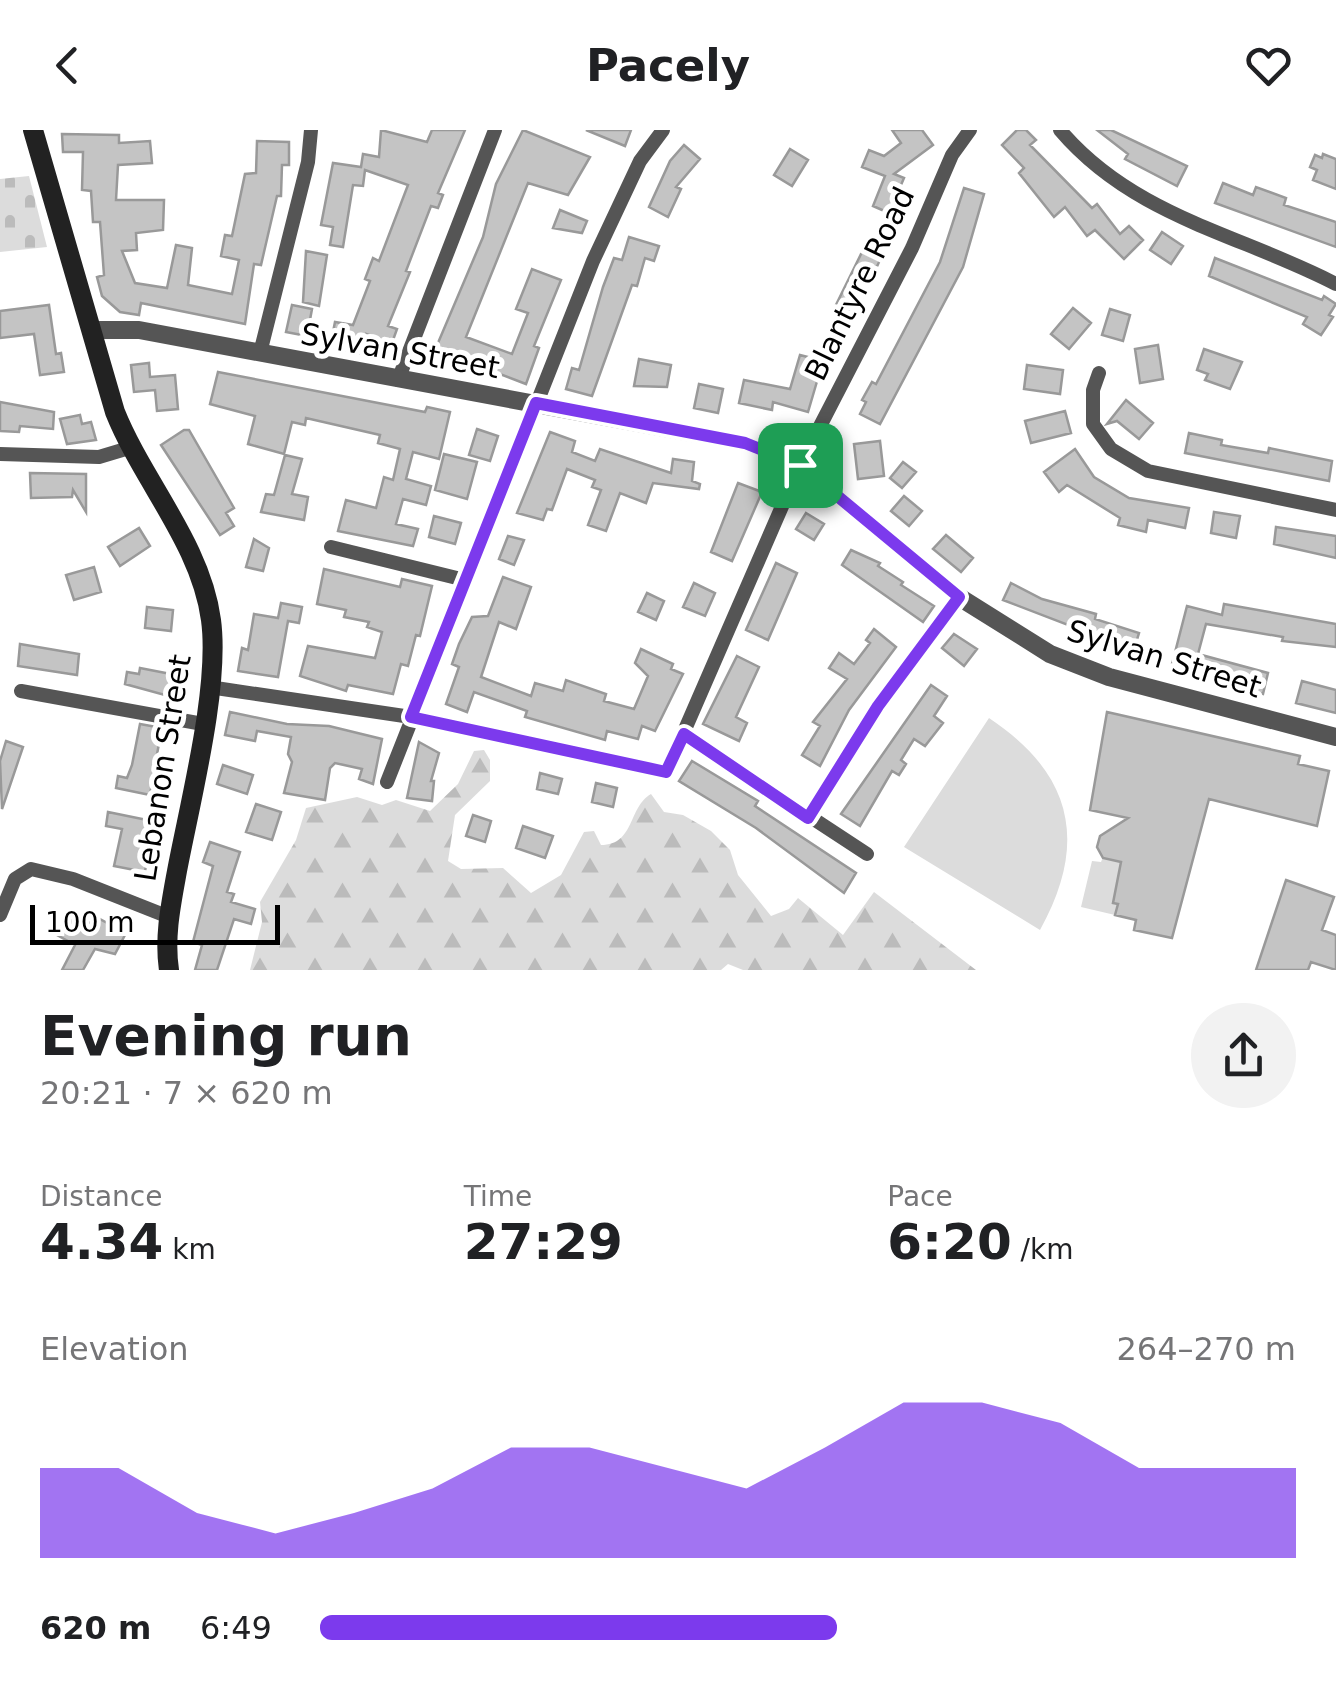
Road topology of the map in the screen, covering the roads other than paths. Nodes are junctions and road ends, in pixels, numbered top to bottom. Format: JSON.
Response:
{"nodes":[{"id":1,"x":34,"y":130,"type":"edge"},
{"id":2,"x":311,"y":130,"type":"edge"},
{"id":3,"x":495,"y":130,"type":"edge"},
{"id":4,"x":662,"y":130,"type":"edge"},
{"id":5,"x":970,"y":130,"type":"edge"},
{"id":6,"x":1060,"y":130,"type":"edge"},
{"id":7,"x":1336,"y":284,"type":"edge"},
{"id":8,"x":92,"y":330,"type":"junction"},
{"id":9,"x":260,"y":354,"type":"junction"},
{"id":10,"x":1100,"y":373,"type":"dead end"},
{"id":11,"x":398,"y":380,"type":"junction"},
{"id":12,"x":536,"y":403,"type":"junction"},
{"id":13,"x":129,"y":448,"type":"junction"},
{"id":14,"x":0,"y":454,"type":"edge"},
{"id":15,"x":800,"y":465,"type":"junction"},
{"id":16,"x":1336,"y":510,"type":"edge"},
{"id":17,"x":330,"y":548,"type":"dead end"},
{"id":18,"x":465,"y":580,"type":"junction"},
{"id":19,"x":959,"y":597,"type":"junction"},
{"id":20,"x":209,"y":688,"type":"junction"},
{"id":21,"x":22,"y":691,"type":"dead end"},
{"id":22,"x":411,"y":717,"type":"junction"},
{"id":23,"x":203,"y":724,"type":"junction"},
{"id":24,"x":684,"y":734,"type":"junction"},
{"id":25,"x":1336,"y":737,"type":"edge"},
{"id":26,"x":387,"y":782,"type":"dead end"},
{"id":27,"x":808,"y":818,"type":"junction"},
{"id":28,"x":867,"y":854,"type":"dead end"},
{"id":29,"x":0,"y":915,"type":"edge"},
{"id":30,"x":169,"y":917,"type":"junction"},
{"id":31,"x":169,"y":970,"type":"edge"}],
"edges":[{"from":1,"to":8,"type":"main road","name":"Lebanon Street"},
{"from":2,"to":9,"type":"street"},
{"from":3,"to":11,"type":"street"},
{"from":4,"to":12,"type":"street"},
{"from":5,"to":15,"type":"street","name":"Blantyre Road"},
{"from":6,"to":7,"type":"street"},
{"from":8,"to":9,"type":"street","name":"Sylvan Street"},
{"from":8,"to":13,"type":"main road","name":"Lebanon Street"},
{"from":9,"to":11,"type":"street","name":"Sylvan Street"},
{"from":10,"to":16,"type":"street"},
{"from":11,"to":12,"type":"street","name":"Sylvan Street"},
{"from":12,"to":15,"type":"street","name":"Sylvan Street"},
{"from":12,"to":18,"type":"street"},
{"from":13,"to":14,"type":"street"},
{"from":13,"to":20,"type":"main road","name":"Lebanon Street"},
{"from":15,"to":19,"type":"street","name":"Sylvan Street"},
{"from":15,"to":24,"type":"street","name":"Blantyre Road"},
{"from":17,"to":18,"type":"street"},
{"from":18,"to":22,"type":"street"},
{"from":19,"to":25,"type":"street","name":"Sylvan Street"},
{"from":19,"to":27,"type":"street"},
{"from":20,"to":22,"type":"street"},
{"from":20,"to":23,"type":"main road","name":"Lebanon Street"},
{"from":21,"to":23,"type":"street"},
{"from":22,"to":24,"type":"street","name":"Blantyre Road"},
{"from":22,"to":26,"type":"street"},
{"from":23,"to":30,"type":"main road","name":"Lebanon Street"},
{"from":24,"to":27,"type":"street"},
{"from":27,"to":28,"type":"street"},
{"from":29,"to":30,"type":"street"},
{"from":30,"to":31,"type":"main road","name":"Lebanon Street"}]}
